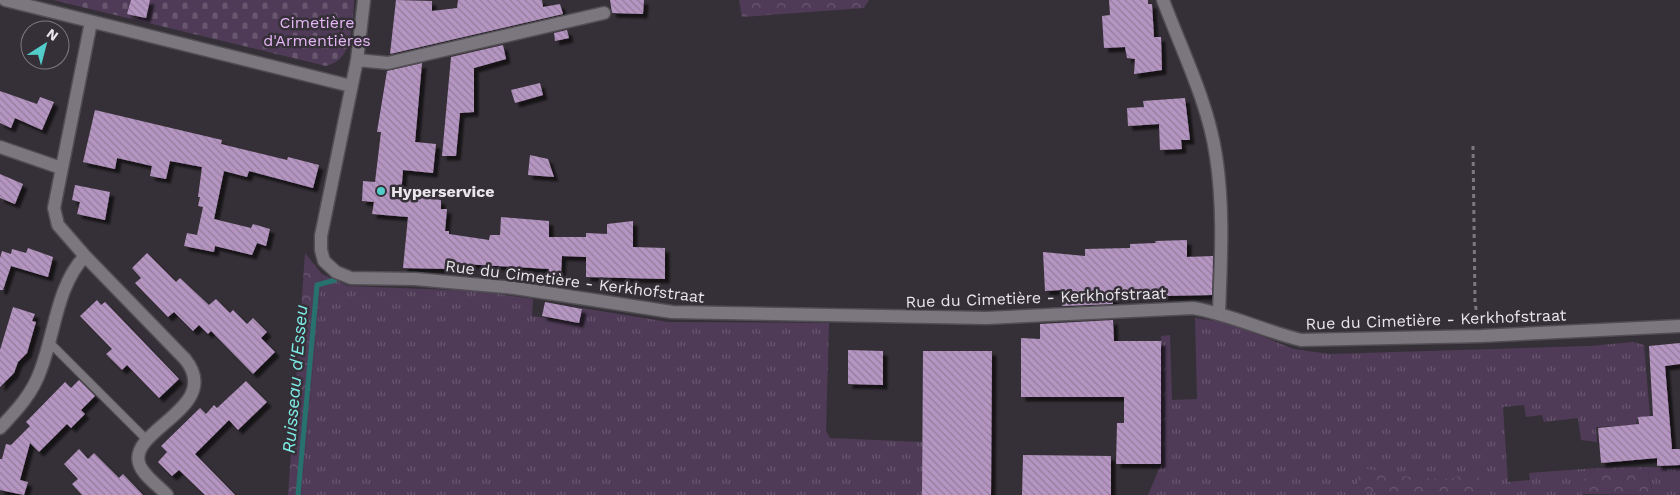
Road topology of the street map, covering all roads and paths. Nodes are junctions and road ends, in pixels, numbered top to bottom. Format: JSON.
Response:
{"nodes":[{"id":1,"x":5,"y":0,"type":"edge"},
{"id":2,"x":364,"y":0,"type":"edge"},
{"id":3,"x":1164,"y":0,"type":"edge"},
{"id":4,"x":604,"y":13,"type":"dead end"},
{"id":5,"x":91,"y":22,"type":"junction"},
{"id":6,"x":357,"y":60,"type":"junction"},
{"id":7,"x":351,"y":86,"type":"junction"},
{"id":8,"x":1473,"y":146,"type":"dead end"},
{"id":9,"x":0,"y":147,"type":"edge"},
{"id":10,"x":62,"y":168,"type":"junction"},
{"id":11,"x":85,"y":256,"type":"junction"},
{"id":12,"x":1219,"y":312,"type":"junction"},
{"id":13,"x":1680,"y":326,"type":"edge"},
{"id":14,"x":1481,"y":336,"type":"junction"},
{"id":15,"x":50,"y":343,"type":"junction"},
{"id":16,"x":0,"y":428,"type":"edge"},
{"id":17,"x":148,"y":441,"type":"junction"},
{"id":18,"x":167,"y":495,"type":"edge"}],
"edges":[{"from":1,"to":5,"type":"street"},
{"from":2,"to":6,"type":"street"},
{"from":3,"to":12,"type":"street"},
{"from":4,"to":6,"type":"street"},
{"from":5,"to":7,"type":"street"},
{"from":5,"to":10,"type":"street"},
{"from":6,"to":7,"type":"street"},
{"from":7,"to":12,"type":"street","name":"Rue du Cimetière - Kerkhofstraat"},
{"from":8,"to":14,"type":"path"},
{"from":9,"to":10,"type":"street"},
{"from":10,"to":11,"type":"street"},
{"from":11,"to":15,"type":"street"},
{"from":11,"to":17,"type":"street"},
{"from":12,"to":14,"type":"street","name":"Rue du Cimetière - Kerkhofstraat"},
{"from":13,"to":14,"type":"street","name":"Rue du Cimetière - Kerkhofstraat"},
{"from":15,"to":16,"type":"street"},
{"from":15,"to":17,"type":"lane"},
{"from":17,"to":18,"type":"street"}]}
